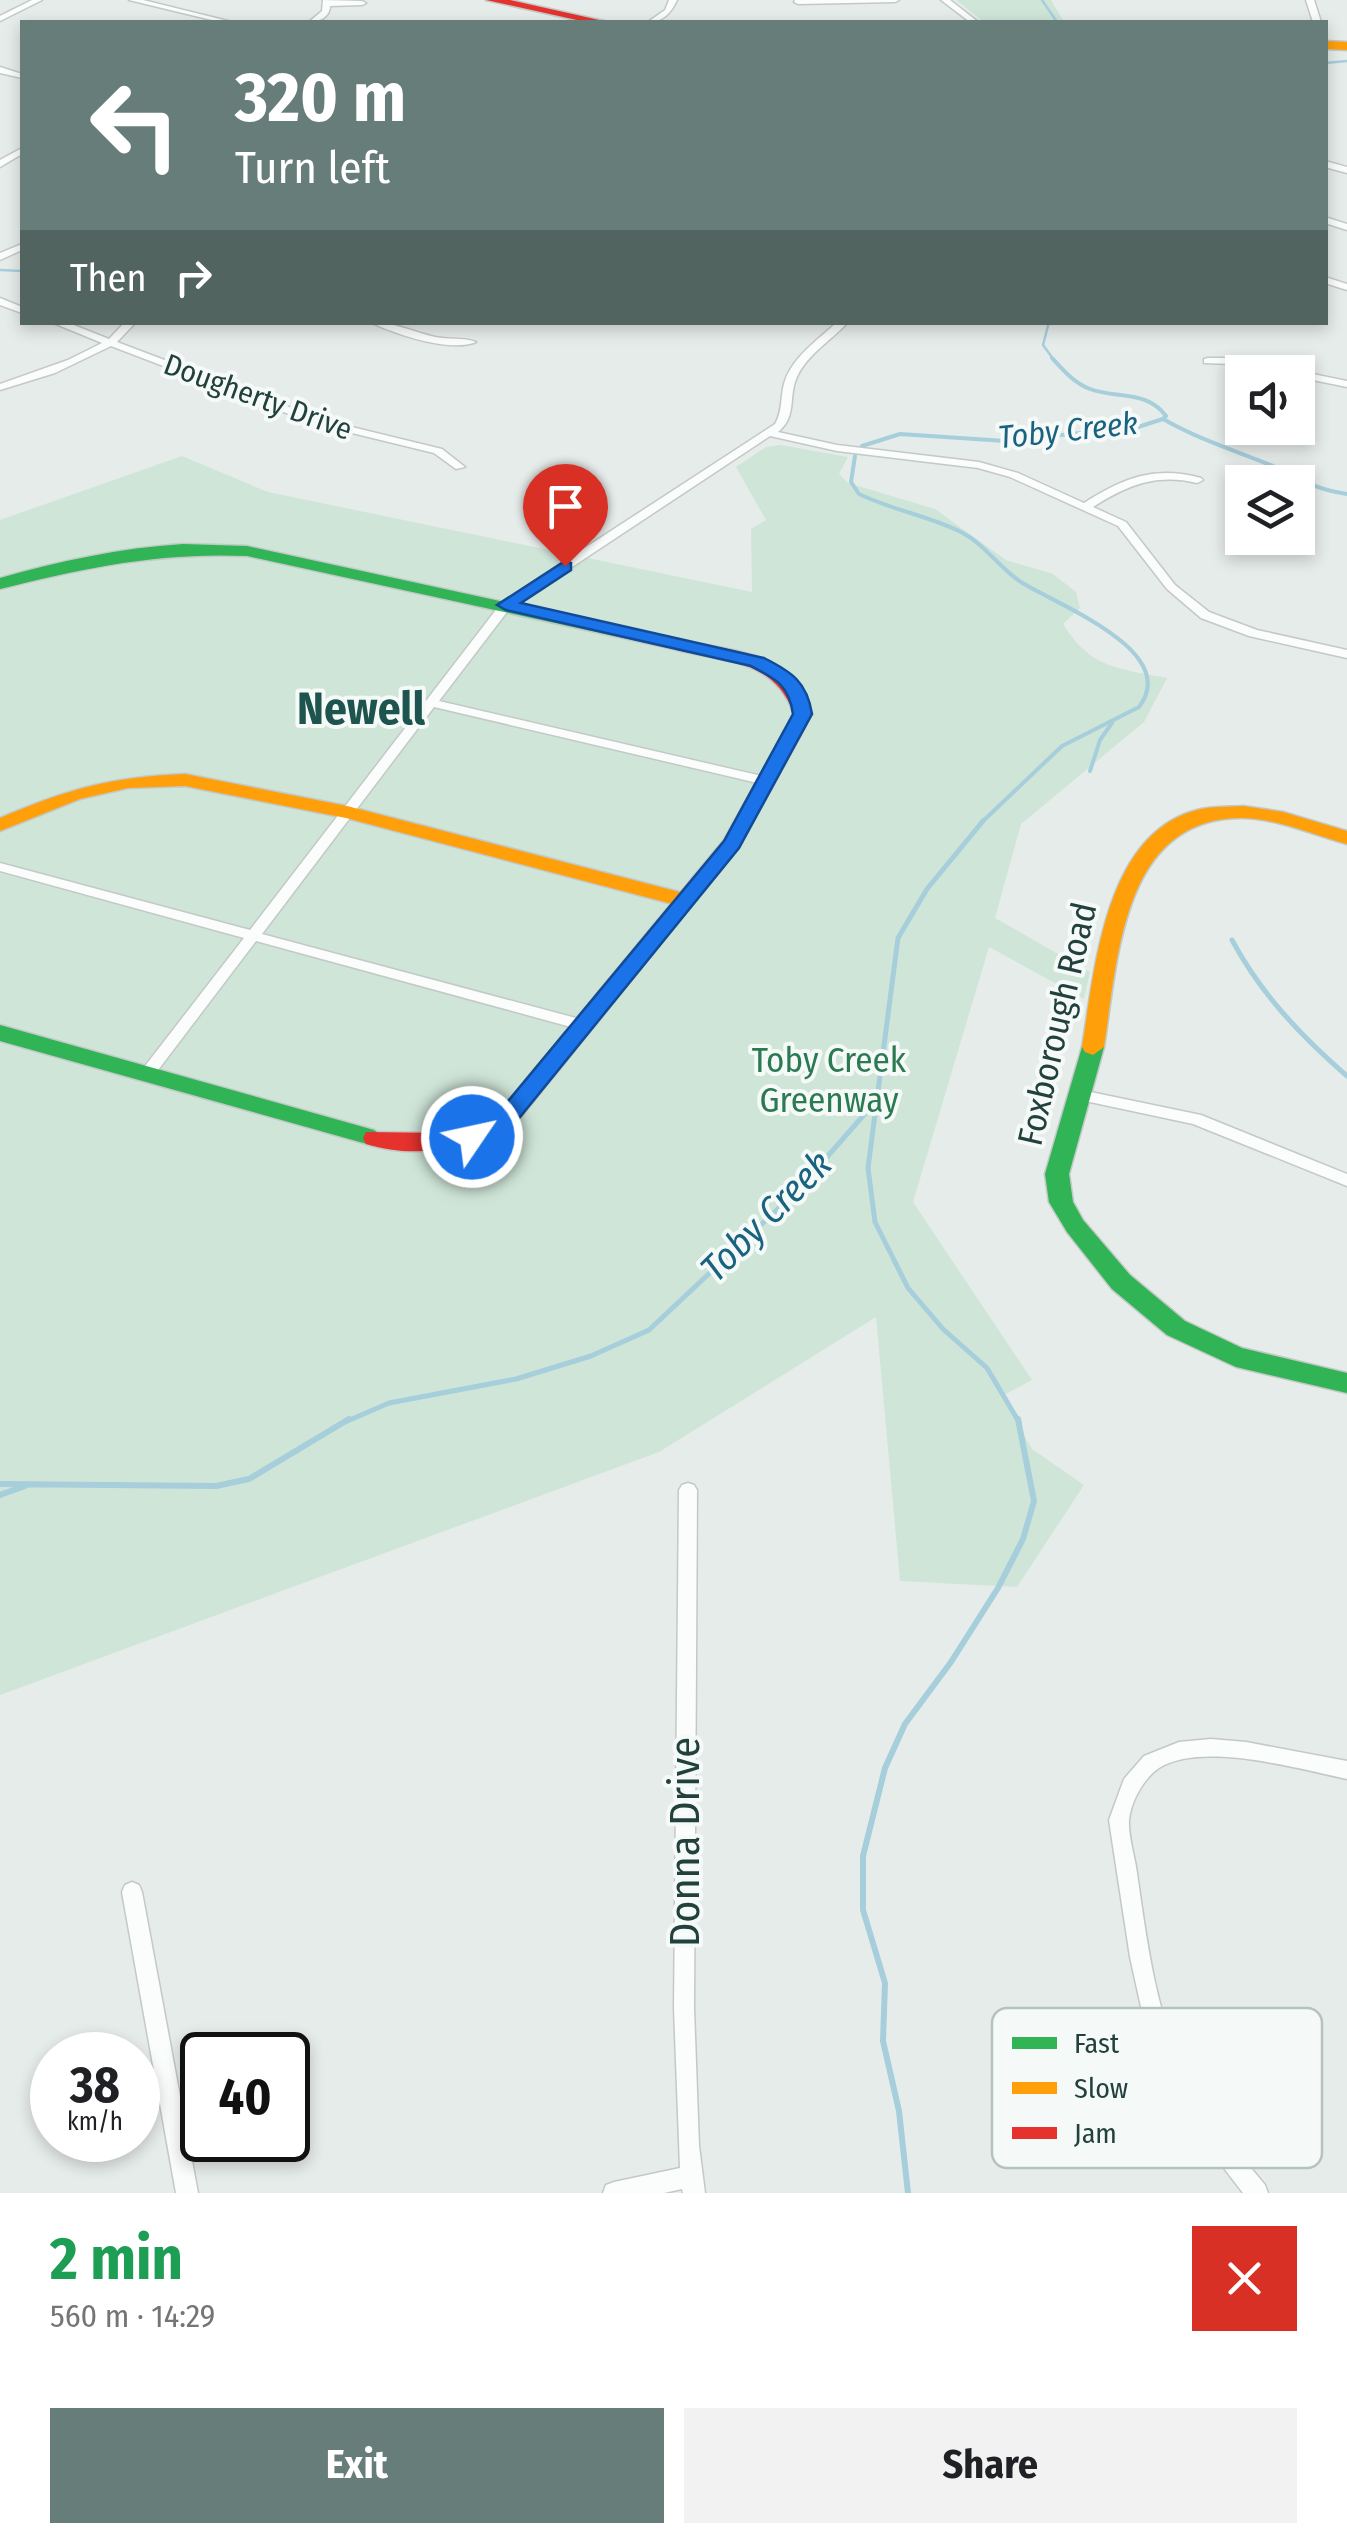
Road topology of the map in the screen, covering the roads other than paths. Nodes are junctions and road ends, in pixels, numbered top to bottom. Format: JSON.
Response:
{"nodes":[{"id":1,"x":38,"y":0,"type":"edge"},
{"id":2,"x":134,"y":0,"type":"edge"},
{"id":3,"x":492,"y":0,"type":"edge"},
{"id":4,"x":673,"y":0,"type":"edge"},
{"id":5,"x":895,"y":0,"type":"edge"},
{"id":6,"x":945,"y":0,"type":"edge"},
{"id":7,"x":327,"y":2,"type":"edge"},
{"id":8,"x":798,"y":2,"type":"edge"},
{"id":9,"x":362,"y":3,"type":"dead end"},
{"id":10,"x":0,"y":18,"type":"edge"},
{"id":11,"x":219,"y":20,"type":"edge"},
{"id":12,"x":592,"y":20,"type":"edge"},
{"id":13,"x":655,"y":20,"type":"edge"},
{"id":14,"x":971,"y":20,"type":"edge"},
{"id":15,"x":64,"y":325,"type":"edge"},
{"id":16,"x":129,"y":325,"type":"edge"},
{"id":17,"x":384,"y":325,"type":"edge"},
{"id":18,"x":840,"y":325,"type":"edge"},
{"id":19,"x":107,"y":342,"type":"junction"},
{"id":20,"x":471,"y":342,"type":"dead end"},
{"id":21,"x":1208,"y":361,"type":"dead end"},
{"id":22,"x":1225,"y":361,"type":"edge"},
{"id":23,"x":1315,"y":377,"type":"edge"},
{"id":24,"x":1347,"y":384,"type":"edge"},
{"id":25,"x":0,"y":387,"type":"edge"},
{"id":26,"x":769,"y":433,"type":"junction"},
{"id":27,"x":460,"y":466,"type":"dead end"},
{"id":28,"x":1197,"y":480,"type":"dead end"},
{"id":29,"x":1087,"y":506,"type":"junction"},
{"id":30,"x":0,"y":584,"type":"edge"},
{"id":31,"x":506,"y":605,"type":"junction"},
{"id":32,"x":1347,"y":654,"type":"edge"},
{"id":33,"x":431,"y":703,"type":"junction"},
{"id":34,"x":766,"y":781,"type":"junction"},
{"id":35,"x":347,"y":812,"type":"junction"},
{"id":36,"x":0,"y":825,"type":"edge"},
{"id":37,"x":1347,"y":838,"type":"edge"},
{"id":38,"x":0,"y":867,"type":"edge"},
{"id":39,"x":684,"y":900,"type":"junction"},
{"id":40,"x":252,"y":936,"type":"junction"},
{"id":41,"x":582,"y":1025,"type":"junction"},
{"id":42,"x":0,"y":1032,"type":"edge"},
{"id":43,"x":147,"y":1074,"type":"junction"},
{"id":44,"x":1082,"y":1094,"type":"junction"},
{"id":45,"x":1347,"y":1180,"type":"edge"},
{"id":46,"x":1347,"y":1383,"type":"edge"},
{"id":47,"x":688,"y":1490,"type":"dead end"},
{"id":48,"x":1347,"y":1770,"type":"edge"},
{"id":49,"x":132,"y":1892,"type":"dead end"},
{"id":50,"x":1155,"y":2008,"type":"edge"},
{"id":51,"x":1237,"y":2168,"type":"edge"},
{"id":52,"x":693,"y":2184,"type":"edge"},
{"id":53,"x":188,"y":2193,"type":"edge"},
{"id":54,"x":614,"y":2193,"type":"edge"},
{"id":55,"x":1257,"y":2193,"type":"edge"}],
"edges":[{"from":1,"to":10,"type":"street"},
{"from":2,"to":11,"type":"street"},
{"from":3,"to":12,"type":"street"},
{"from":4,"to":13,"type":"street"},
{"from":5,"to":8,"type":"street"},
{"from":6,"to":14,"type":"street"},
{"from":7,"to":9,"type":"street"},
{"from":15,"to":19,"type":"street","name":"Dougherty Drive"},
{"from":16,"to":19,"type":"street"},
{"from":17,"to":20,"type":"street"},
{"from":18,"to":26,"type":"street"},
{"from":19,"to":25,"type":"street"},
{"from":19,"to":27,"type":"street","name":"Dougherty Drive"},
{"from":21,"to":22,"type":"street"},
{"from":23,"to":24,"type":"street"},
{"from":26,"to":29,"type":"street"},
{"from":26,"to":31,"type":"street"},
{"from":28,"to":29,"type":"street"},
{"from":29,"to":32,"type":"street"},
{"from":30,"to":31,"type":"street"},
{"from":31,"to":33,"type":"street"},
{"from":31,"to":34,"type":"street"},
{"from":33,"to":34,"type":"street"},
{"from":33,"to":35,"type":"street"},
{"from":34,"to":39,"type":"street"},
{"from":35,"to":36,"type":"street"},
{"from":35,"to":39,"type":"street"},
{"from":35,"to":40,"type":"street"},
{"from":37,"to":44,"type":"street","name":"Foxborough Road"},
{"from":38,"to":40,"type":"street"},
{"from":39,"to":41,"type":"street"},
{"from":40,"to":41,"type":"street"},
{"from":40,"to":43,"type":"street"},
{"from":41,"to":43,"type":"street"},
{"from":42,"to":43,"type":"street"},
{"from":44,"to":45,"type":"street"},
{"from":44,"to":46,"type":"street","name":"Foxborough Road"},
{"from":47,"to":52,"type":"street","name":"Donna Drive"},
{"from":48,"to":50,"type":"street"},
{"from":49,"to":53,"type":"street"},
{"from":51,"to":55,"type":"street"},
{"from":52,"to":54,"type":"street"}]}
